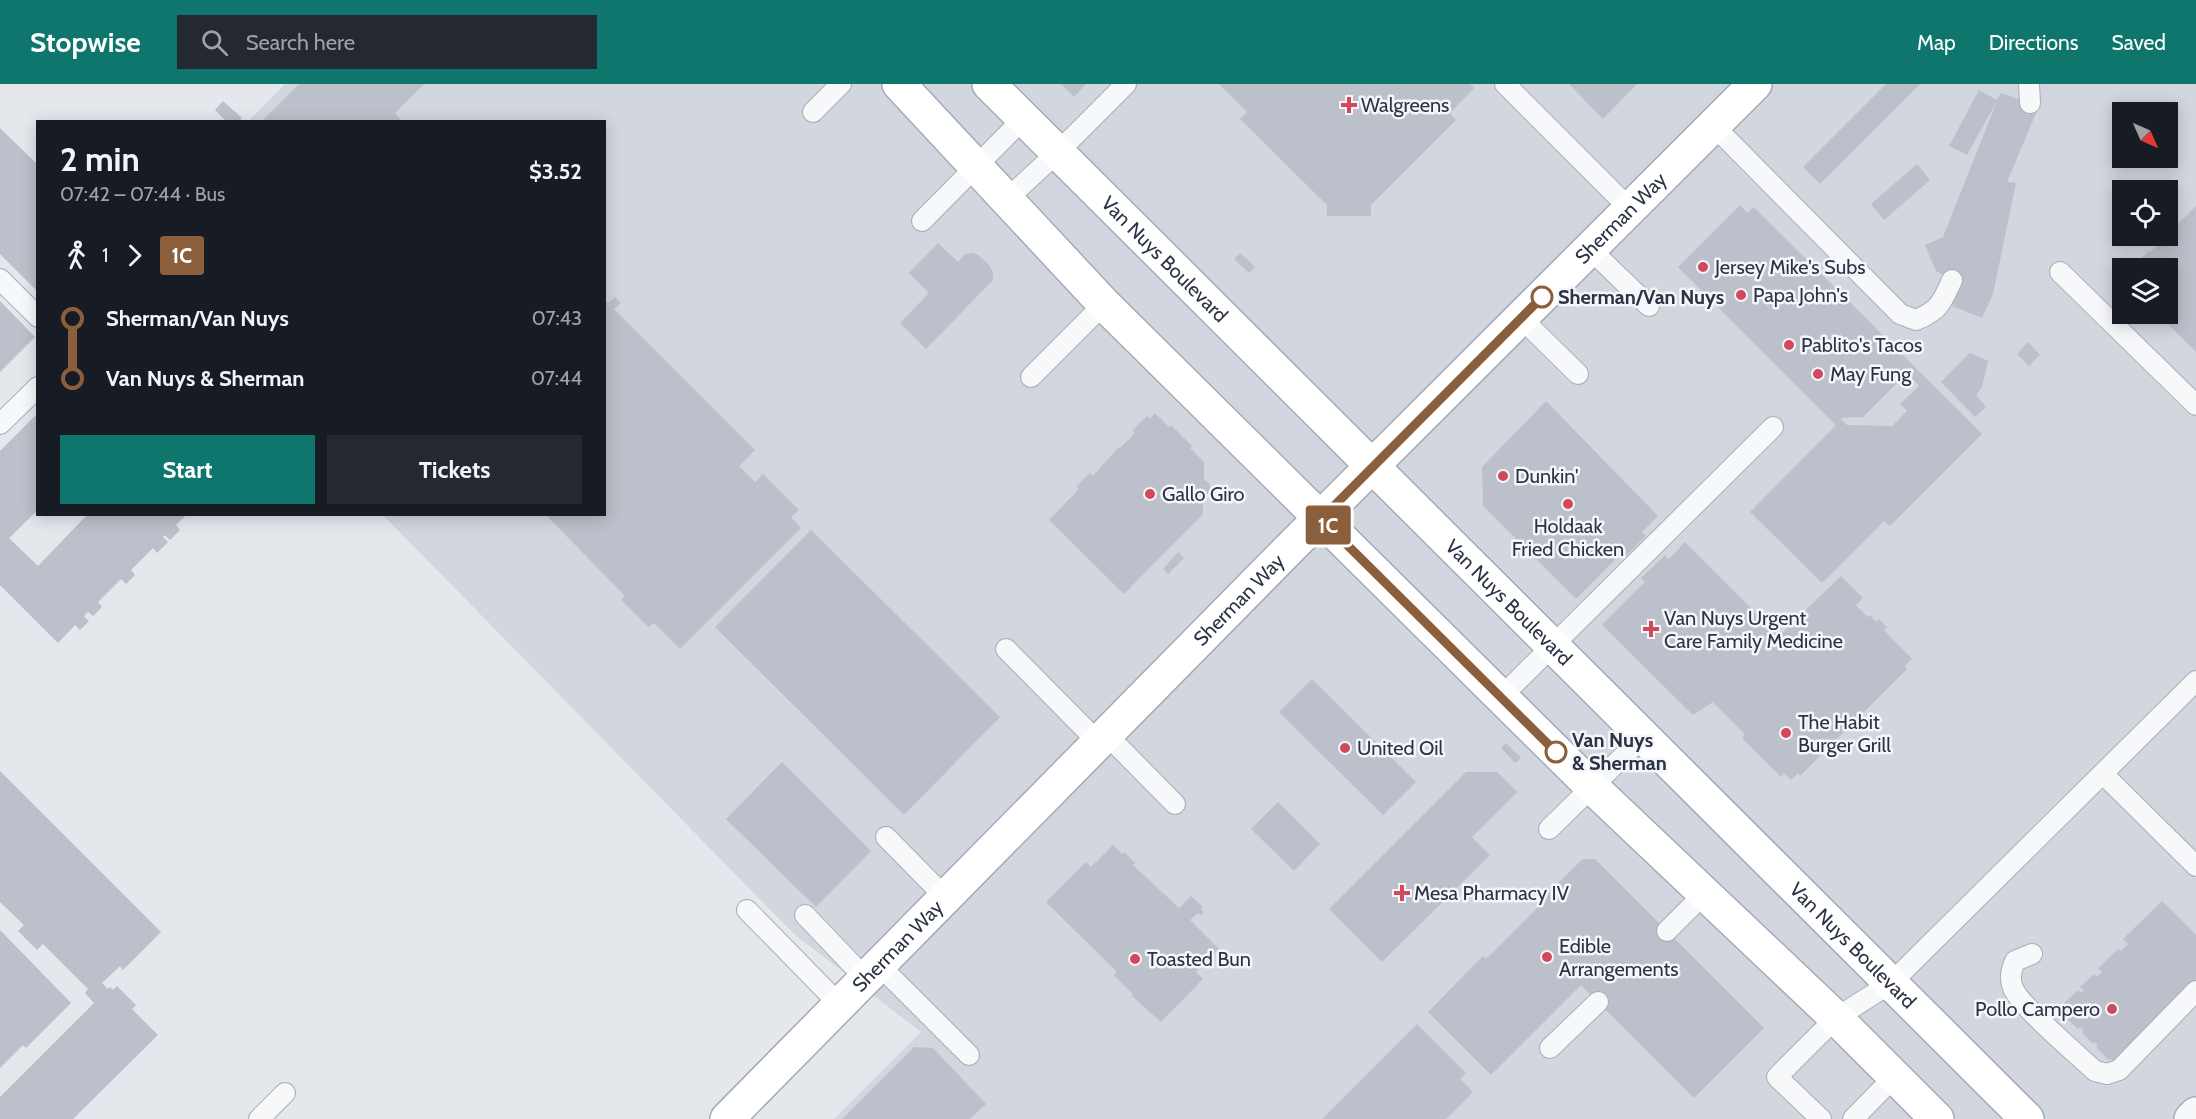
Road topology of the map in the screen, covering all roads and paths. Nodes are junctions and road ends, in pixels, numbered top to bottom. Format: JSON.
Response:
{"nodes":[{"id":1,"x":841,"y":84,"type":"edge"},
{"id":2,"x":899,"y":84,"type":"edge"},
{"id":3,"x":989,"y":84,"type":"edge"},
{"id":4,"x":1126,"y":84,"type":"edge"},
{"id":5,"x":1505,"y":84,"type":"edge"},
{"id":6,"x":1755,"y":84,"type":"edge"},
{"id":7,"x":813,"y":112,"type":"dead end"},
{"id":8,"x":1023,"y":119,"type":"junction"},
{"id":9,"x":1713,"y":125,"type":"junction"},
{"id":10,"x":1059,"y":151,"type":"junction"},
{"id":11,"x":976,"y":166,"type":"junction"},
{"id":12,"x":1007,"y":199,"type":"junction"},
{"id":13,"x":1629,"y":208,"type":"junction"},
{"id":14,"x":922,"y":221,"type":"dead end"},
{"id":15,"x":1590,"y":249,"type":"junction"},
{"id":16,"x":2060,"y":272,"type":"dead end"},
{"id":17,"x":0,"y":279,"type":"edge"},
{"id":18,"x":1952,"y":280,"type":"dead end"},
{"id":19,"x":1104,"y":304,"type":"junction"},
{"id":20,"x":1648,"y":306,"type":"dead end"},
{"id":21,"x":36,"y":315,"type":"edge"},
{"id":22,"x":1521,"y":318,"type":"junction"},
{"id":23,"x":1578,"y":374,"type":"dead end"},
{"id":24,"x":1031,"y":377,"type":"dead end"},
{"id":25,"x":36,"y":389,"type":"edge"},
{"id":26,"x":2196,"y":405,"type":"edge"},
{"id":27,"x":0,"y":424,"type":"edge"},
{"id":28,"x":1773,"y":427,"type":"dead end"},
{"id":29,"x":1373,"y":466,"type":"junction"},
{"id":30,"x":1321,"y":519,"type":"junction"},
{"id":31,"x":1552,"y":645,"type":"junction"},
{"id":32,"x":1006,"y":649,"type":"dead end"},
{"id":33,"x":2196,"y":681,"type":"edge"},
{"id":34,"x":1501,"y":697,"type":"junction"},
{"id":35,"x":1643,"y":736,"type":"junction"},
{"id":36,"x":1103,"y":739,"type":"junction"},
{"id":37,"x":2103,"y":774,"type":"junction"},
{"id":38,"x":1592,"y":787,"type":"junction"},
{"id":39,"x":1175,"y":804,"type":"dead end"},
{"id":40,"x":1549,"y":829,"type":"dead end"},
{"id":41,"x":886,"y":837,"type":"dead end"},
{"id":42,"x":2196,"y":866,"type":"edge"},
{"id":43,"x":1705,"y":893,"type":"junction"},
{"id":44,"x":946,"y":898,"type":"junction"},
{"id":45,"x":747,"y":910,"type":"dead end"},
{"id":46,"x":805,"y":915,"type":"dead end"},
{"id":47,"x":1667,"y":931,"type":"dead end"},
{"id":48,"x":2032,"y":954,"type":"dead end"},
{"id":49,"x":872,"y":972,"type":"junction"},
{"id":50,"x":1891,"y":983,"type":"junction"},
{"id":51,"x":2196,"y":991,"type":"edge"},
{"id":52,"x":1598,"y":1002,"type":"dead end"},
{"id":53,"x":840,"y":1005,"type":"junction"},
{"id":54,"x":1836,"y":1017,"type":"junction"},
{"id":55,"x":1550,"y":1048,"type":"dead end"},
{"id":56,"x":969,"y":1055,"type":"dead end"},
{"id":57,"x":1894,"y":1077,"type":"junction"},
{"id":58,"x":285,"y":1093,"type":"dead end"},
{"id":59,"x":2196,"y":1114,"type":"edge"},
{"id":60,"x":259,"y":1119,"type":"edge"},
{"id":61,"x":727,"y":1119,"type":"edge"},
{"id":62,"x":1821,"y":1119,"type":"edge"},
{"id":63,"x":1853,"y":1119,"type":"edge"},
{"id":64,"x":1937,"y":1119,"type":"edge"},
{"id":65,"x":2027,"y":1119,"type":"edge"},
{"id":66,"x":2191,"y":1119,"type":"edge"}],
"edges":[{"from":1,"to":7,"type":"lane"},
{"from":2,"to":11,"type":"main road"},
{"from":3,"to":8,"type":"main road","name":"Van Nuys Boulevard"},
{"from":4,"to":10,"type":"lane"},
{"from":5,"to":13,"type":"lane"},
{"from":6,"to":9,"type":"main road","name":"Sherman Way"},
{"from":8,"to":10,"type":"main road","name":"Van Nuys Boulevard"},
{"from":8,"to":11,"type":"lane"},
{"from":9,"to":13,"type":"main road","name":"Sherman Way"},
{"from":9,"to":18,"type":"lane"},
{"from":10,"to":12,"type":"lane"},
{"from":10,"to":29,"type":"main road","name":"Van Nuys Boulevard"},
{"from":11,"to":12,"type":"main road"},
{"from":11,"to":14,"type":"lane"},
{"from":12,"to":19,"type":"main road"},
{"from":13,"to":15,"type":"main road","name":"Sherman Way"},
{"from":15,"to":20,"type":"lane"},
{"from":15,"to":22,"type":"main road","name":"Sherman Way"},
{"from":16,"to":26,"type":"lane"},
{"from":17,"to":21,"type":"lane"},
{"from":19,"to":24,"type":"lane"},
{"from":19,"to":30,"type":"main road"},
{"from":22,"to":23,"type":"lane"},
{"from":22,"to":29,"type":"main road","name":"Sherman Way"},
{"from":25,"to":27,"type":"lane"},
{"from":28,"to":31,"type":"lane"},
{"from":29,"to":30,"type":"main road","name":"Sherman Way"},
{"from":29,"to":31,"type":"main road","name":"Van Nuys Boulevard"},
{"from":30,"to":34,"type":"main road"},
{"from":30,"to":36,"type":"main road","name":"Sherman Way"},
{"from":31,"to":34,"type":"lane"},
{"from":31,"to":35,"type":"main road","name":"Van Nuys Boulevard"},
{"from":32,"to":36,"type":"lane"},
{"from":33,"to":37,"type":"lane"},
{"from":34,"to":38,"type":"main road"},
{"from":35,"to":38,"type":"lane"},
{"from":35,"to":50,"type":"main road","name":"Van Nuys Boulevard"},
{"from":36,"to":39,"type":"lane"},
{"from":36,"to":44,"type":"main road","name":"Sherman Way"},
{"from":37,"to":42,"type":"lane"},
{"from":37,"to":50,"type":"lane"},
{"from":38,"to":40,"type":"lane"},
{"from":38,"to":43,"type":"main road"},
{"from":41,"to":44,"type":"lane"},
{"from":43,"to":47,"type":"lane"},
{"from":43,"to":54,"type":"main road"},
{"from":44,"to":49,"type":"main road","name":"Sherman Way"},
{"from":45,"to":53,"type":"lane"},
{"from":46,"to":49,"type":"lane"},
{"from":48,"to":51,"type":"lane"},
{"from":49,"to":53,"type":"main road","name":"Sherman Way"},
{"from":49,"to":56,"type":"lane"},
{"from":50,"to":54,"type":"lane"},
{"from":50,"to":65,"type":"main road","name":"Van Nuys Boulevard"},
{"from":52,"to":55,"type":"lane"},
{"from":53,"to":61,"type":"main road","name":"Sherman Way"},
{"from":54,"to":57,"type":"main road"},
{"from":54,"to":62,"type":"lane"},
{"from":57,"to":63,"type":"lane"},
{"from":57,"to":64,"type":"main road"},
{"from":58,"to":60,"type":"lane"},
{"from":59,"to":66,"type":"street"}]}
